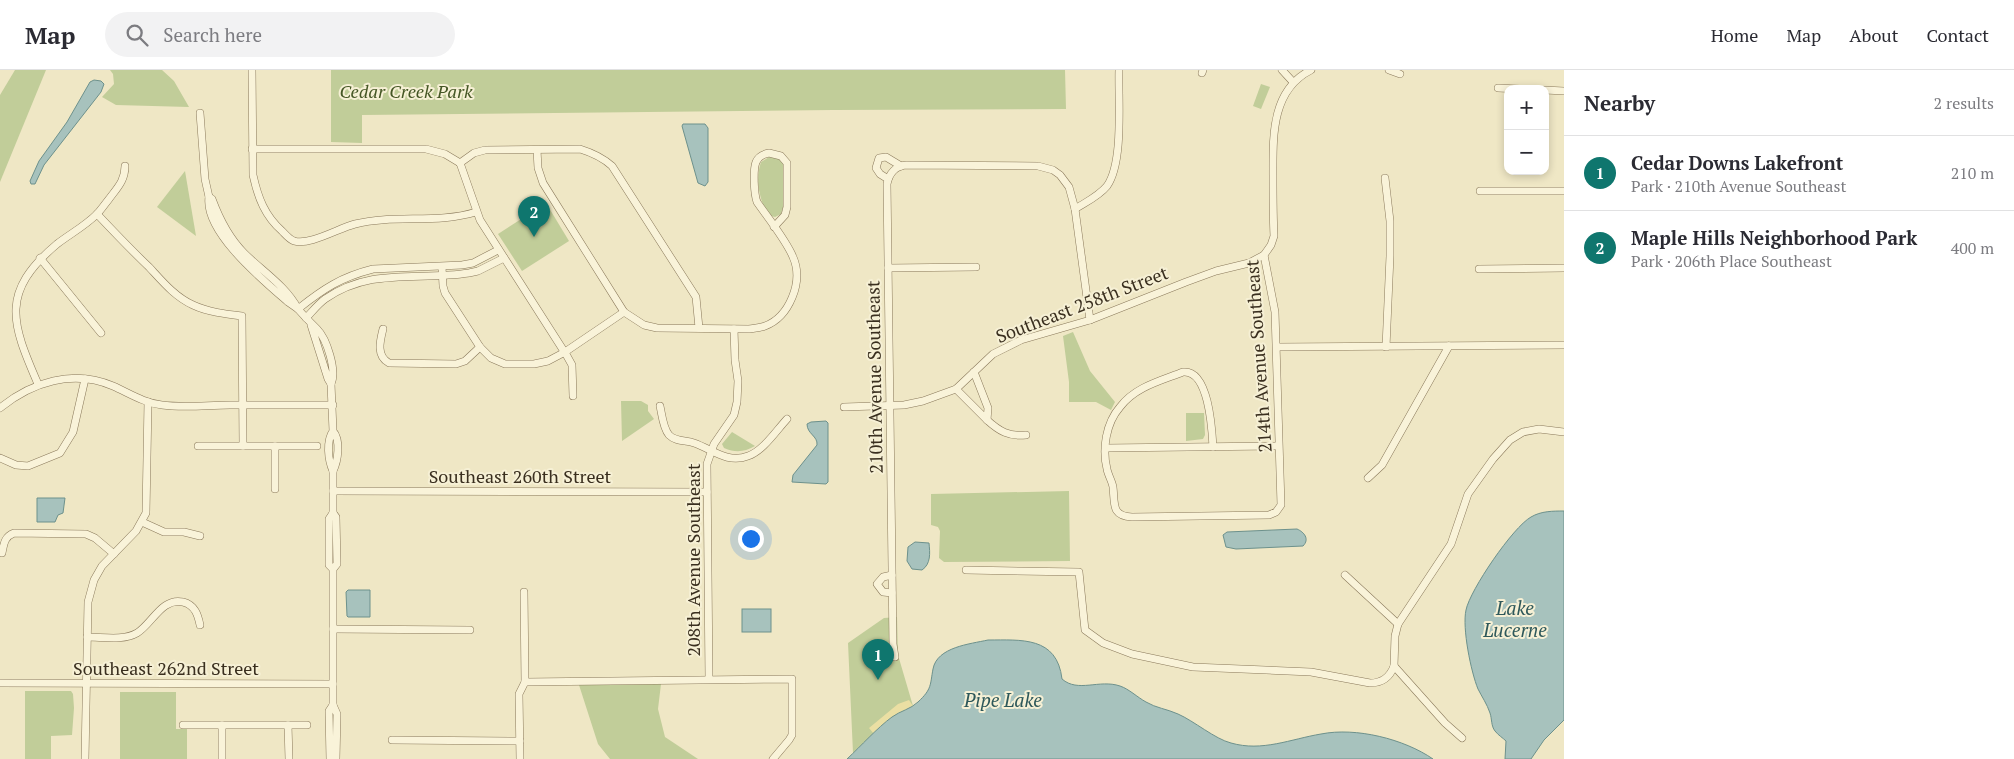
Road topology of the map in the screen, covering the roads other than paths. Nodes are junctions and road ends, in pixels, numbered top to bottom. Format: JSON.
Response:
{"nodes":[{"id":1,"x":252,"y":70,"type":"edge"},
{"id":2,"x":1118,"y":70,"type":"edge"},
{"id":3,"x":1282,"y":70,"type":"edge"},
{"id":4,"x":1311,"y":70,"type":"edge"},
{"id":5,"x":1388,"y":70,"type":"edge"},
{"id":6,"x":1400,"y":74,"type":"dead end"},
{"id":7,"x":1293,"y":82,"type":"junction"},
{"id":8,"x":1498,"y":88,"type":"dead end"},
{"id":9,"x":1504,"y":88,"type":"edge"},
{"id":10,"x":1549,"y":90,"type":"edge"},
{"id":11,"x":1564,"y":91,"type":"edge"},
{"id":12,"x":200,"y":114,"type":"dead end"},
{"id":13,"x":252,"y":149,"type":"junction"},
{"id":14,"x":537,"y":150,"type":"junction"},
{"id":15,"x":460,"y":163,"type":"junction"},
{"id":16,"x":125,"y":166,"type":"dead end"},
{"id":17,"x":901,"y":166,"type":"junction"},
{"id":18,"x":1385,"y":178,"type":"dead end"},
{"id":19,"x":888,"y":179,"type":"junction"},
{"id":20,"x":1480,"y":191,"type":"dead end"},
{"id":21,"x":1564,"y":191,"type":"edge"},
{"id":22,"x":1075,"y":208,"type":"junction"},
{"id":23,"x":476,"y":212,"type":"junction"},
{"id":24,"x":97,"y":214,"type":"junction"},
{"id":25,"x":774,"y":227,"type":"junction"},
{"id":26,"x":498,"y":250,"type":"junction"},
{"id":27,"x":1264,"y":255,"type":"junction"},
{"id":28,"x":40,"y":258,"type":"junction"},
{"id":29,"x":504,"y":258,"type":"junction"},
{"id":30,"x":976,"y":267,"type":"dead end"},
{"id":31,"x":888,"y":268,"type":"junction"},
{"id":32,"x":1564,"y":268,"type":"edge"},
{"id":33,"x":1479,"y":269,"type":"dead end"},
{"id":34,"x":442,"y":271,"type":"junction"},
{"id":35,"x":298,"y":309,"type":"junction"},
{"id":36,"x":624,"y":312,"type":"junction"},
{"id":37,"x":306,"y":318,"type":"junction"},
{"id":38,"x":1090,"y":320,"type":"junction"},
{"id":39,"x":699,"y":328,"type":"junction"},
{"id":40,"x":383,"y":329,"type":"dead end"},
{"id":41,"x":734,"y":329,"type":"junction"},
{"id":42,"x":102,"y":333,"type":"dead end"},
{"id":43,"x":1564,"y":345,"type":"edge"},
{"id":44,"x":1448,"y":346,"type":"junction"},
{"id":45,"x":480,"y":347,"type":"junction"},
{"id":46,"x":1277,"y":347,"type":"junction"},
{"id":47,"x":1386,"y":347,"type":"junction"},
{"id":48,"x":565,"y":352,"type":"junction"},
{"id":49,"x":974,"y":372,"type":"junction"},
{"id":50,"x":85,"y":379,"type":"junction"},
{"id":51,"x":38,"y":384,"type":"junction"},
{"id":52,"x":956,"y":389,"type":"junction"},
{"id":53,"x":573,"y":396,"type":"dead end"},
{"id":54,"x":148,"y":402,"type":"junction"},
{"id":55,"x":243,"y":405,"type":"junction"},
{"id":56,"x":333,"y":406,"type":"junction"},
{"id":57,"x":660,"y":406,"type":"dead end"},
{"id":58,"x":890,"y":406,"type":"junction"},
{"id":59,"x":844,"y":407,"type":"dead end"},
{"id":60,"x":0,"y":408,"type":"edge"},
{"id":61,"x":787,"y":420,"type":"dead end"},
{"id":62,"x":987,"y":420,"type":"junction"},
{"id":63,"x":1564,"y":432,"type":"edge"},
{"id":64,"x":1026,"y":434,"type":"dead end"},
{"id":65,"x":198,"y":446,"type":"dead end"},
{"id":66,"x":242,"y":446,"type":"junction"},
{"id":67,"x":275,"y":446,"type":"junction"},
{"id":68,"x":317,"y":446,"type":"dead end"},
{"id":69,"x":1278,"y":446,"type":"junction"},
{"id":70,"x":1213,"y":447,"type":"junction"},
{"id":71,"x":1106,"y":448,"type":"junction"},
{"id":72,"x":710,"y":451,"type":"junction"},
{"id":73,"x":0,"y":458,"type":"edge"},
{"id":74,"x":1368,"y":478,"type":"dead end"},
{"id":75,"x":276,"y":489,"type":"dead end"},
{"id":76,"x":333,"y":490,"type":"junction"},
{"id":77,"x":707,"y":492,"type":"junction"},
{"id":78,"x":142,"y":522,"type":"junction"},
{"id":79,"x":200,"y":536,"type":"dead end"},
{"id":80,"x":2,"y":554,"type":"dead end"},
{"id":81,"x":114,"y":554,"type":"junction"},
{"id":82,"x":966,"y":570,"type":"dead end"},
{"id":83,"x":892,"y":575,"type":"junction"},
{"id":84,"x":1345,"y":575,"type":"dead end"},
{"id":85,"x":524,"y":592,"type":"dead end"},
{"id":86,"x":892,"y":593,"type":"junction"},
{"id":87,"x":1398,"y":624,"type":"junction"},
{"id":88,"x":200,"y":625,"type":"dead end"},
{"id":89,"x":332,"y":629,"type":"junction"},
{"id":90,"x":470,"y":630,"type":"dead end"},
{"id":91,"x":87,"y":637,"type":"junction"},
{"id":92,"x":895,"y":657,"type":"dead end"},
{"id":93,"x":1394,"y":666,"type":"junction"},
{"id":94,"x":709,"y":678,"type":"junction"},
{"id":95,"x":525,"y":682,"type":"junction"},
{"id":96,"x":0,"y":683,"type":"edge"},
{"id":97,"x":86,"y":684,"type":"junction"},
{"id":98,"x":332,"y":684,"type":"junction"},
{"id":99,"x":333,"y":705,"type":"junction"},
{"id":100,"x":183,"y":725,"type":"dead end"},
{"id":101,"x":222,"y":725,"type":"junction"},
{"id":102,"x":288,"y":725,"type":"junction"},
{"id":103,"x":307,"y":725,"type":"dead end"},
{"id":104,"x":1462,"y":738,"type":"dead end"},
{"id":105,"x":392,"y":740,"type":"dead end"},
{"id":106,"x":520,"y":741,"type":"junction"},
{"id":107,"x":85,"y":759,"type":"edge"},
{"id":108,"x":222,"y":759,"type":"edge"},
{"id":109,"x":289,"y":759,"type":"edge"},
{"id":110,"x":330,"y":759,"type":"edge"},
{"id":111,"x":336,"y":759,"type":"edge"},
{"id":112,"x":520,"y":759,"type":"edge"},
{"id":113,"x":773,"y":759,"type":"edge"}],
"edges":[{"from":1,"to":13,"type":"street"},
{"from":2,"to":22,"type":"street"},
{"from":3,"to":7,"type":"street"},
{"from":4,"to":7,"type":"street"},
{"from":5,"to":6,"type":"street"},
{"from":7,"to":27,"type":"street","name":"214th Avenue Southeast"},
{"from":8,"to":9,"type":"street"},
{"from":10,"to":11,"type":"street"},
{"from":12,"to":35,"type":"street"},
{"from":13,"to":15,"type":"street"},
{"from":13,"to":23,"type":"street"},
{"from":14,"to":15,"type":"street"},
{"from":14,"to":36,"type":"street"},
{"from":14,"to":39,"type":"street"},
{"from":15,"to":23,"type":"street"},
{"from":16,"to":24,"type":"street"},
{"from":17,"to":19,"type":"street","name":"210th Avenue Southeast"},
{"from":17,"to":19,"type":"street"},
{"from":17,"to":22,"type":"street"},
{"from":18,"to":47,"type":"street"},
{"from":19,"to":31,"type":"street","name":"210th Avenue Southeast"},
{"from":20,"to":21,"type":"street"},
{"from":22,"to":38,"type":"street"},
{"from":23,"to":26,"type":"street"},
{"from":24,"to":28,"type":"street"},
{"from":24,"to":55,"type":"street"},
{"from":25,"to":25,"type":"street"},
{"from":25,"to":41,"type":"street"},
{"from":26,"to":29,"type":"street"},
{"from":26,"to":34,"type":"street"},
{"from":27,"to":38,"type":"street","name":"Southeast 258th Street"},
{"from":27,"to":46,"type":"street","name":"214th Avenue Southeast"},
{"from":28,"to":42,"type":"street"},
{"from":28,"to":51,"type":"street"},
{"from":29,"to":34,"type":"street"},
{"from":29,"to":48,"type":"street"},
{"from":30,"to":31,"type":"street"},
{"from":31,"to":58,"type":"street","name":"210th Avenue Southeast"},
{"from":32,"to":33,"type":"street"},
{"from":34,"to":35,"type":"street"},
{"from":34,"to":37,"type":"street"},
{"from":34,"to":45,"type":"street"},
{"from":35,"to":37,"type":"street"},
{"from":36,"to":39,"type":"street"},
{"from":36,"to":48,"type":"street"},
{"from":37,"to":56,"type":"street"},
{"from":38,"to":49,"type":"street","name":"Southeast 258th Street"},
{"from":39,"to":41,"type":"street"},
{"from":40,"to":45,"type":"street"},
{"from":41,"to":72,"type":"street","name":"208th Avenue Southeast"},
{"from":43,"to":44,"type":"street"},
{"from":44,"to":47,"type":"street"},
{"from":44,"to":74,"type":"street"},
{"from":45,"to":48,"type":"street"},
{"from":46,"to":47,"type":"street"},
{"from":46,"to":69,"type":"street","name":"214th Avenue Southeast"},
{"from":48,"to":53,"type":"street"},
{"from":49,"to":52,"type":"street","name":"Southeast 258th Street"},
{"from":49,"to":62,"type":"street"},
{"from":50,"to":51,"type":"street"},
{"from":50,"to":54,"type":"street"},
{"from":50,"to":73,"type":"street"},
{"from":51,"to":60,"type":"street"},
{"from":52,"to":58,"type":"street","name":"Southeast 258th Street"},
{"from":52,"to":62,"type":"street"},
{"from":54,"to":55,"type":"street"},
{"from":54,"to":78,"type":"street"},
{"from":55,"to":56,"type":"street"},
{"from":55,"to":66,"type":"street"},
{"from":56,"to":76,"type":"street"},
{"from":57,"to":72,"type":"street"},
{"from":58,"to":59,"type":"street","name":"Southeast 258th Street"},
{"from":58,"to":83,"type":"street","name":"210th Avenue Southeast"},
{"from":61,"to":72,"type":"street"},
{"from":62,"to":64,"type":"street"},
{"from":63,"to":87,"type":"street"},
{"from":65,"to":66,"type":"street"},
{"from":66,"to":67,"type":"street"},
{"from":67,"to":68,"type":"street"},
{"from":67,"to":75,"type":"street"},
{"from":69,"to":70,"type":"street"},
{"from":69,"to":71,"type":"street","name":"214th Avenue Southeast"},
{"from":70,"to":71,"type":"street"},
{"from":70,"to":71,"type":"street"},
{"from":72,"to":77,"type":"street","name":"208th Avenue Southeast"},
{"from":76,"to":77,"type":"street","name":"Southeast 260th Street"},
{"from":76,"to":89,"type":"street"},
{"from":77,"to":94,"type":"street","name":"208th Avenue Southeast"},
{"from":78,"to":79,"type":"street"},
{"from":78,"to":81,"type":"street"},
{"from":80,"to":81,"type":"street"},
{"from":81,"to":91,"type":"street"},
{"from":82,"to":93,"type":"street"},
{"from":83,"to":86,"type":"street","name":"210th Avenue Southeast"},
{"from":83,"to":86,"type":"street"},
{"from":84,"to":87,"type":"street"},
{"from":85,"to":95,"type":"street"},
{"from":86,"to":92,"type":"street","name":"210th Avenue Southeast"},
{"from":87,"to":93,"type":"street"},
{"from":88,"to":91,"type":"street"},
{"from":89,"to":90,"type":"street"},
{"from":89,"to":98,"type":"street"},
{"from":91,"to":97,"type":"street"},
{"from":93,"to":104,"type":"street"},
{"from":94,"to":95,"type":"street"},
{"from":94,"to":113,"type":"street"},
{"from":95,"to":106,"type":"street"},
{"from":96,"to":97,"type":"street","name":"Southeast 262nd Street"},
{"from":97,"to":98,"type":"street","name":"Southeast 262nd Street"},
{"from":97,"to":107,"type":"street"},
{"from":98,"to":99,"type":"street"},
{"from":99,"to":110,"type":"street"},
{"from":99,"to":111,"type":"street"},
{"from":100,"to":101,"type":"street"},
{"from":101,"to":102,"type":"street"},
{"from":101,"to":108,"type":"street"},
{"from":102,"to":103,"type":"street"},
{"from":102,"to":109,"type":"street"},
{"from":105,"to":106,"type":"street"},
{"from":106,"to":112,"type":"street"}]}
